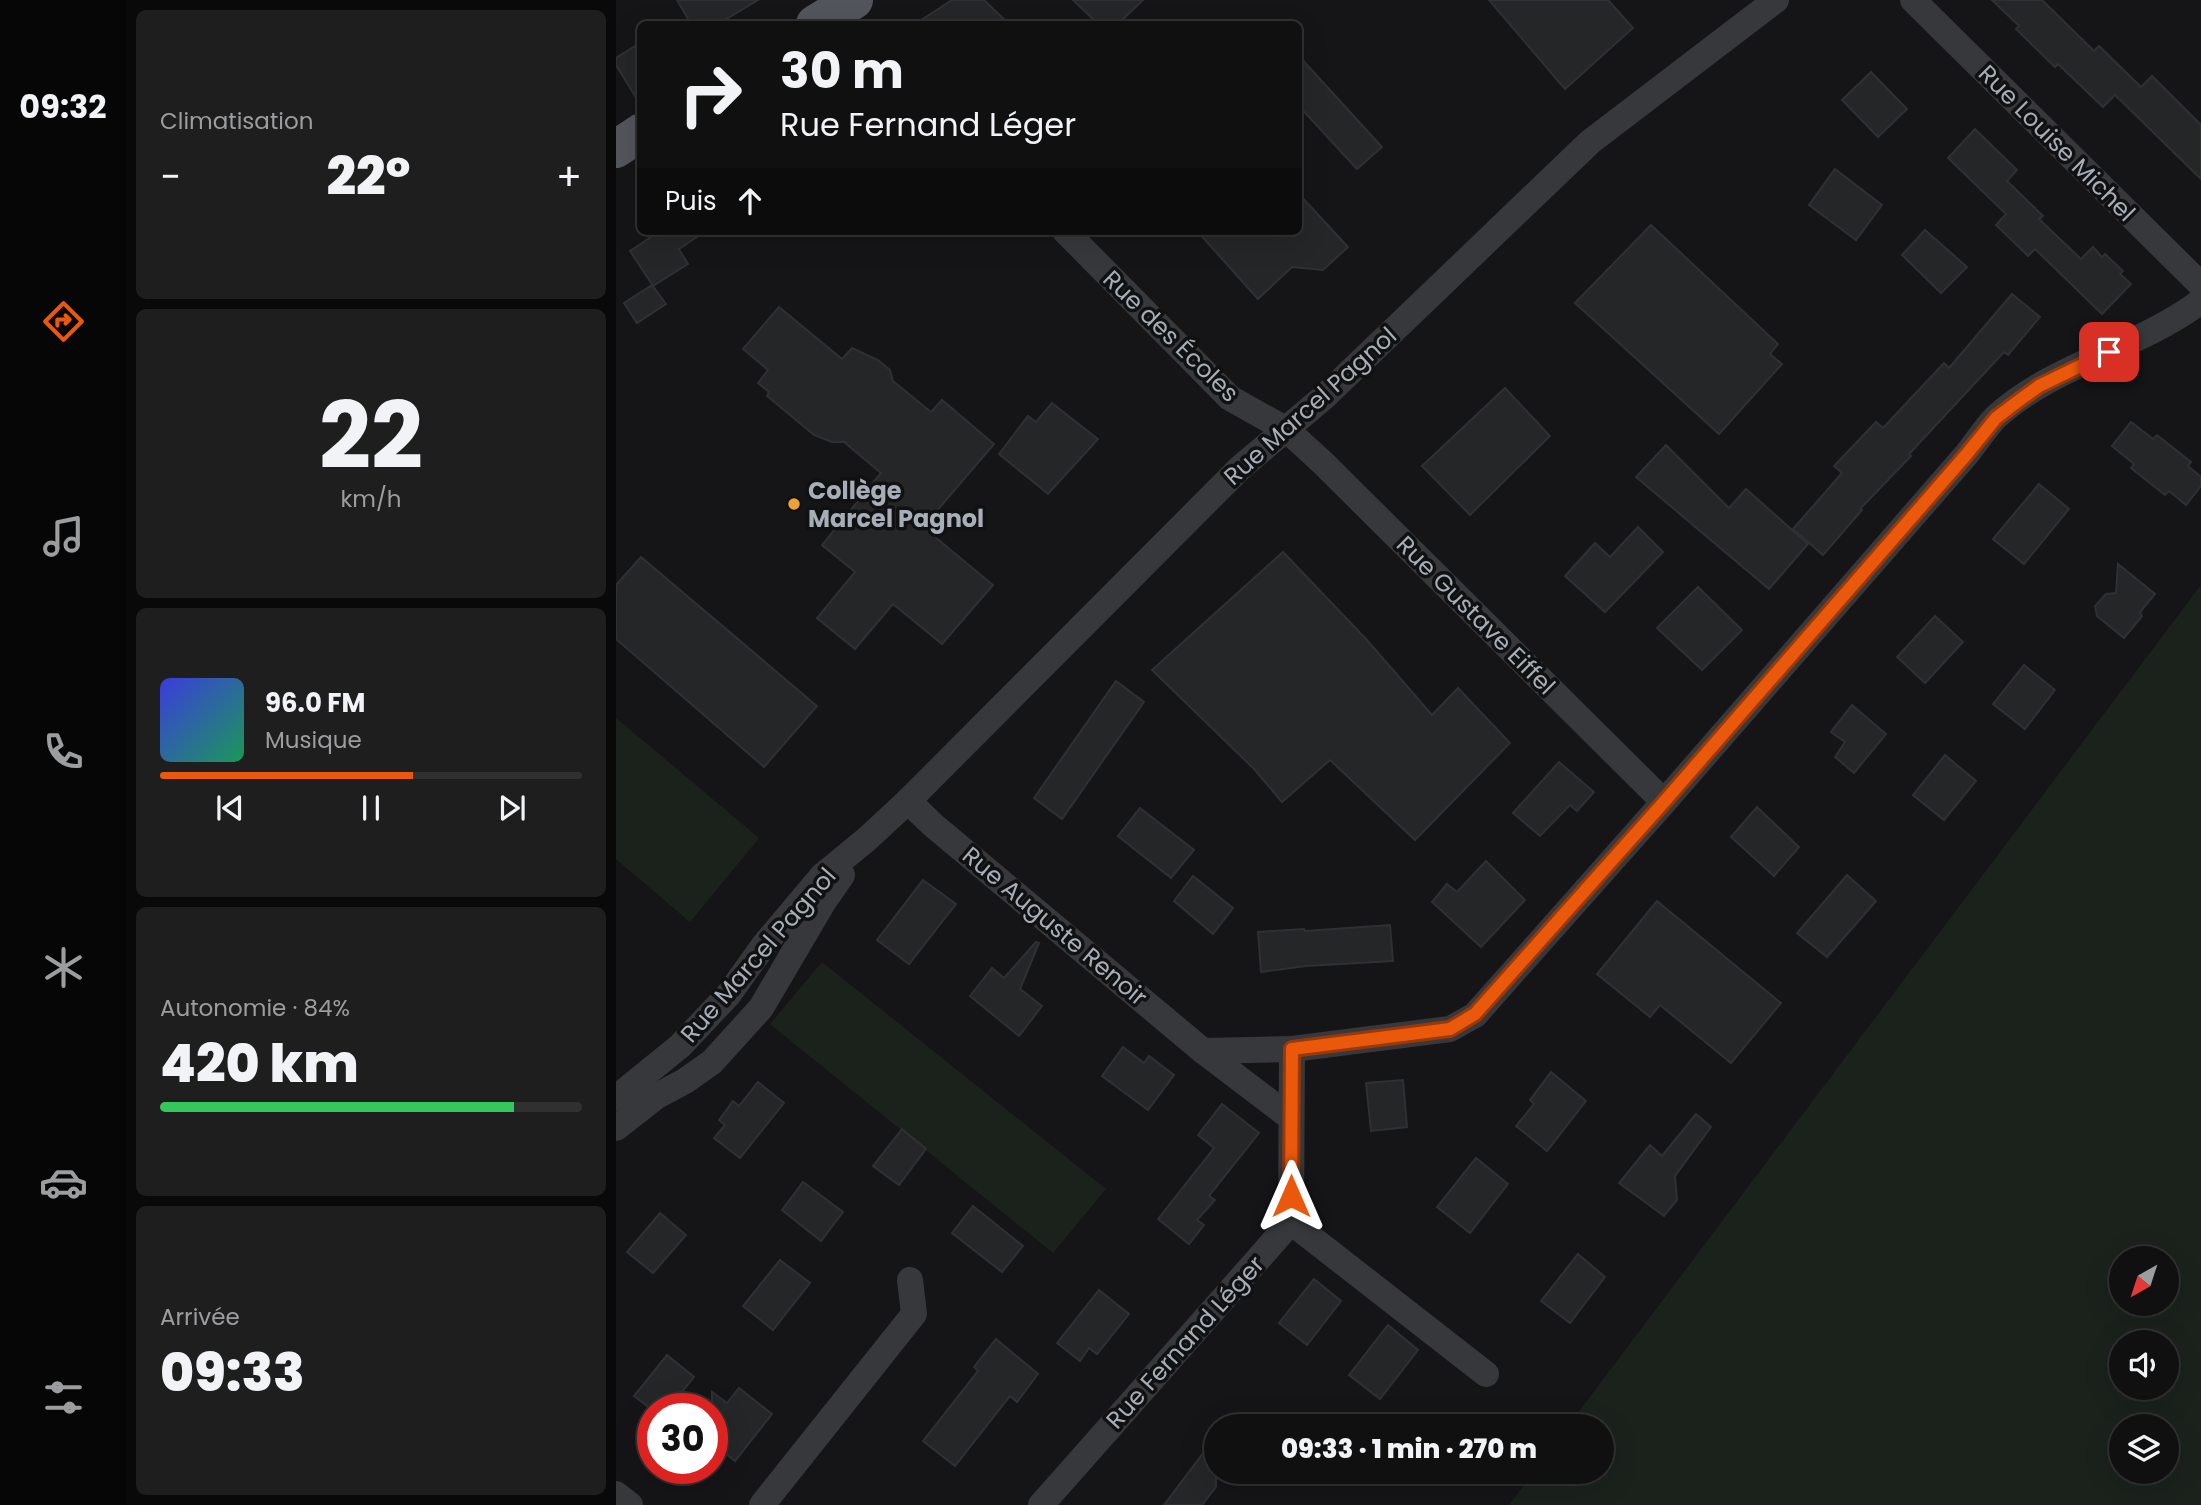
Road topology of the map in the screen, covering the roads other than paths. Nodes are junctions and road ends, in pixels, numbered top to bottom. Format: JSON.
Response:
{"nodes":[{"id":1,"x":1776,"y":0,"type":"edge"},
{"id":2,"x":1913,"y":0,"type":"edge"},
{"id":3,"x":637,"y":135,"type":"edge"},
{"id":4,"x":616,"y":149,"type":"edge"},
{"id":5,"x":1069,"y":235,"type":"edge"},
{"id":6,"x":2201,"y":285,"type":"edge"},
{"id":7,"x":2201,"y":301,"type":"edge"},
{"id":8,"x":1287,"y":430,"type":"junction"},
{"id":9,"x":908,"y":801,"type":"junction"},
{"id":10,"x":1664,"y":802,"type":"junction"},
{"id":11,"x":867,"y":839,"type":"junction"},
{"id":12,"x":1292,"y":1049,"type":"junction"},
{"id":13,"x":1203,"y":1051,"type":"junction"},
{"id":14,"x":616,"y":1098,"type":"edge"},
{"id":15,"x":1292,"y":1118,"type":"junction"},
{"id":16,"x":616,"y":1128,"type":"edge"},
{"id":17,"x":1291,"y":1222,"type":"junction"},
{"id":18,"x":910,"y":1279,"type":"dead end"},
{"id":19,"x":1486,"y":1374,"type":"dead end"},
{"id":20,"x":616,"y":1494,"type":"edge"},
{"id":21,"x":630,"y":1505,"type":"edge"},
{"id":22,"x":762,"y":1505,"type":"edge"},
{"id":23,"x":1041,"y":1505,"type":"edge"}],
"edges":[{"from":1,"to":8,"type":"street","name":"Rue Marcel Pagnol"},
{"from":2,"to":6,"type":"street","name":"Rue Louise Michel"},
{"from":3,"to":4,"type":"main road"},
{"from":5,"to":8,"type":"street","name":"Rue des Écoles"},
{"from":7,"to":10,"type":"street"},
{"from":8,"to":9,"type":"street","name":"Rue Marcel Pagnol"},
{"from":8,"to":10,"type":"street","name":"Rue Gustave Eiffel"},
{"from":9,"to":11,"type":"street","name":"Rue Marcel Pagnol"},
{"from":9,"to":13,"type":"street","name":"Rue Auguste Renoir"},
{"from":10,"to":12,"type":"street"},
{"from":11,"to":14,"type":"street","name":"Rue Marcel Pagnol"},
{"from":11,"to":16,"type":"street","name":"Rue Marcel Pagnol"},
{"from":12,"to":13,"type":"street"},
{"from":12,"to":15,"type":"street"},
{"from":13,"to":15,"type":"street","name":"Rue Auguste Renoir"},
{"from":15,"to":17,"type":"street"},
{"from":17,"to":19,"type":"street"},
{"from":17,"to":23,"type":"street","name":"Rue Fernand Léger"},
{"from":18,"to":22,"type":"street"},
{"from":20,"to":21,"type":"street"}]}
